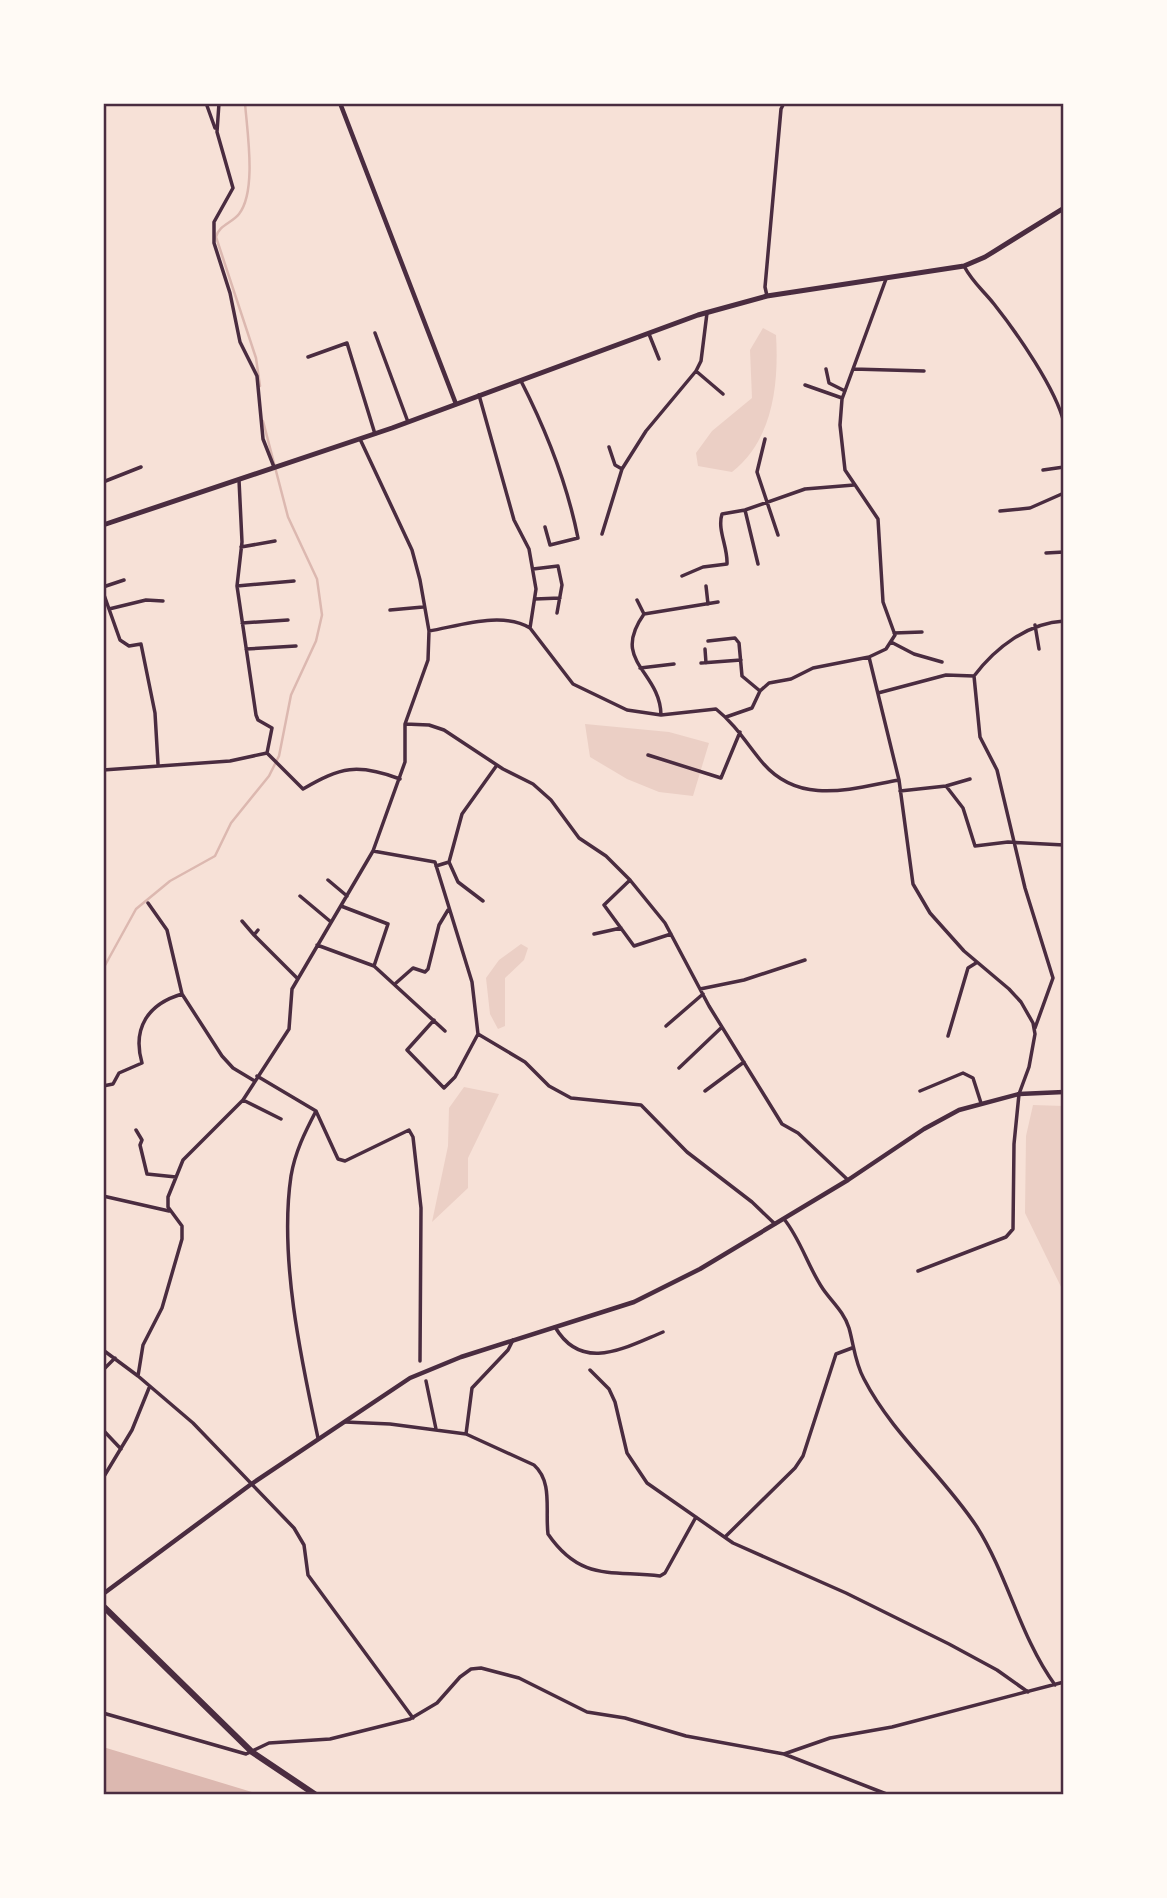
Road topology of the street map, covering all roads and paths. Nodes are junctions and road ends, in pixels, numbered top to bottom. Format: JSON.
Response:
{"nodes":[{"id":1,"x":206,"y":103,"type":"edge"},
{"id":2,"x":219,"y":103,"type":"edge"},
{"id":3,"x":340,"y":103,"type":"edge"},
{"id":4,"x":784,"y":103,"type":"edge"},
{"id":5,"x":217,"y":132,"type":"junction"},
{"id":6,"x":1064,"y":208,"type":"edge"},
{"id":7,"x":964,"y":266,"type":"junction"},
{"id":8,"x":887,"y":279,"type":"junction"},
{"id":9,"x":767,"y":296,"type":"junction"},
{"id":10,"x":708,"y":312,"type":"junction"},
{"id":11,"x":649,"y":332,"type":"junction"},
{"id":12,"x":375,"y":333,"type":"dead end"},
{"id":13,"x":308,"y":356,"type":"dead end"},
{"id":14,"x":659,"y":359,"type":"dead end"},
{"id":15,"x":826,"y":369,"type":"dead end"},
{"id":16,"x":853,"y":369,"type":"junction"},
{"id":17,"x":696,"y":371,"type":"junction"},
{"id":18,"x":924,"y":371,"type":"dead end"},
{"id":19,"x":520,"y":379,"type":"junction"},
{"id":20,"x":805,"y":385,"type":"dead end"},
{"id":21,"x":845,"y":391,"type":"junction"},
{"id":22,"x":723,"y":394,"type":"dead end"},
{"id":23,"x":479,"y":395,"type":"junction"},
{"id":24,"x":842,"y":398,"type":"junction"},
{"id":25,"x":456,"y":404,"type":"junction"},
{"id":26,"x":408,"y":422,"type":"junction"},
{"id":27,"x":1064,"y":423,"type":"edge"},
{"id":28,"x":375,"y":434,"type":"junction"},
{"id":29,"x":360,"y":439,"type":"junction"},
{"id":30,"x":765,"y":439,"type":"dead end"},
{"id":31,"x":609,"y":447,"type":"dead end"},
{"id":32,"x":141,"y":467,"type":"dead end"},
{"id":33,"x":274,"y":467,"type":"junction"},
{"id":34,"x":1064,"y":467,"type":"edge"},
{"id":35,"x":622,"y":469,"type":"junction"},
{"id":36,"x":1043,"y":470,"type":"dead end"},
{"id":37,"x":239,"y":480,"type":"junction"},
{"id":38,"x":103,"y":482,"type":"edge"},
{"id":39,"x":855,"y":485,"type":"junction"},
{"id":40,"x":1064,"y":493,"type":"edge"},
{"id":41,"x":767,"y":501,"type":"junction"},
{"id":42,"x":745,"y":510,"type":"junction"},
{"id":43,"x":1000,"y":511,"type":"dead end"},
{"id":44,"x":103,"y":525,"type":"edge"},
{"id":45,"x":545,"y":527,"type":"dead end"},
{"id":46,"x":602,"y":534,"type":"dead end"},
{"id":47,"x":778,"y":535,"type":"dead end"},
{"id":48,"x":275,"y":541,"type":"dead end"},
{"id":49,"x":241,"y":547,"type":"junction"},
{"id":50,"x":1064,"y":552,"type":"edge"},
{"id":51,"x":1046,"y":553,"type":"dead end"},
{"id":52,"x":758,"y":564,"type":"dead end"},
{"id":53,"x":533,"y":569,"type":"junction"},
{"id":54,"x":682,"y":576,"type":"dead end"},
{"id":55,"x":124,"y":580,"type":"dead end"},
{"id":56,"x":295,"y":581,"type":"dead end"},
{"id":57,"x":103,"y":586,"type":"edge"},
{"id":58,"x":237,"y":586,"type":"junction"},
{"id":59,"x":706,"y":586,"type":"dead end"},
{"id":60,"x":103,"y":592,"type":"edge"},
{"id":61,"x":560,"y":598,"type":"junction"},
{"id":62,"x":535,"y":599,"type":"junction"},
{"id":63,"x":637,"y":600,"type":"dead end"},
{"id":64,"x":163,"y":601,"type":"dead end"},
{"id":65,"x":718,"y":602,"type":"dead end"},
{"id":66,"x":708,"y":604,"type":"junction"},
{"id":67,"x":423,"y":607,"type":"junction"},
{"id":68,"x":109,"y":609,"type":"junction"},
{"id":69,"x":390,"y":610,"type":"dead end"},
{"id":70,"x":557,"y":613,"type":"dead end"},
{"id":71,"x":644,"y":614,"type":"junction"},
{"id":72,"x":288,"y":620,"type":"dead end"},
{"id":73,"x":1064,"y":621,"type":"edge"},
{"id":74,"x":242,"y":623,"type":"junction"},
{"id":75,"x":1035,"y":625,"type":"junction"},
{"id":76,"x":530,"y":628,"type":"junction"},
{"id":77,"x":429,"y":631,"type":"junction"},
{"id":78,"x":922,"y":632,"type":"dead end"},
{"id":79,"x":894,"y":633,"type":"junction"},
{"id":80,"x":708,"y":641,"type":"dead end"},
{"id":81,"x":891,"y":642,"type":"junction"},
{"id":82,"x":296,"y":646,"type":"dead end"},
{"id":83,"x":246,"y":649,"type":"junction"},
{"id":84,"x":705,"y":649,"type":"dead end"},
{"id":85,"x":1039,"y":649,"type":"dead end"},
{"id":86,"x":869,"y":657,"type":"junction"},
{"id":87,"x":741,"y":660,"type":"junction"},
{"id":88,"x":942,"y":662,"type":"dead end"},
{"id":89,"x":674,"y":664,"type":"dead end"},
{"id":90,"x":640,"y":668,"type":"junction"},
{"id":91,"x":974,"y":676,"type":"junction"},
{"id":92,"x":760,"y":691,"type":"junction"},
{"id":93,"x":878,"y":692,"type":"junction"},
{"id":94,"x":661,"y":715,"type":"junction"},
{"id":95,"x":726,"y":717,"type":"junction"},
{"id":96,"x":405,"y":724,"type":"junction"},
{"id":97,"x":740,"y":732,"type":"junction"},
{"id":98,"x":267,"y":752,"type":"junction"},
{"id":99,"x":648,"y":755,"type":"dead end"},
{"id":100,"x":158,"y":764,"type":"junction"},
{"id":101,"x":497,"y":765,"type":"junction"},
{"id":102,"x":103,"y":770,"type":"edge"},
{"id":103,"x":400,"y":779,"type":"junction"},
{"id":104,"x":970,"y":779,"type":"dead end"},
{"id":105,"x":899,"y":780,"type":"junction"},
{"id":106,"x":946,"y":786,"type":"junction"},
{"id":107,"x":900,"y":791,"type":"junction"},
{"id":108,"x":1015,"y":842,"type":"junction"},
{"id":109,"x":1064,"y":845,"type":"edge"},
{"id":110,"x":373,"y":851,"type":"junction"},
{"id":111,"x":449,"y":862,"type":"junction"},
{"id":112,"x":436,"y":866,"type":"junction"},
{"id":113,"x":328,"y":880,"type":"dead end"},
{"id":114,"x":630,"y":880,"type":"junction"},
{"id":115,"x":300,"y":896,"type":"dead end"},
{"id":116,"x":347,"y":896,"type":"junction"},
{"id":117,"x":483,"y":901,"type":"dead end"},
{"id":118,"x":148,"y":904,"type":"dead end"},
{"id":119,"x":341,"y":906,"type":"junction"},
{"id":120,"x":449,"y":909,"type":"junction"},
{"id":121,"x":242,"y":921,"type":"dead end"},
{"id":122,"x":331,"y":922,"type":"junction"},
{"id":123,"x":621,"y":928,"type":"junction"},
{"id":124,"x":258,"y":930,"type":"dead end"},
{"id":125,"x":594,"y":934,"type":"dead end"},
{"id":126,"x":671,"y":934,"type":"junction"},
{"id":127,"x":254,"y":935,"type":"junction"},
{"id":128,"x":317,"y":945,"type":"junction"},
{"id":129,"x":805,"y":960,"type":"dead end"},
{"id":130,"x":976,"y":963,"type":"junction"},
{"id":131,"x":374,"y":966,"type":"junction"},
{"id":132,"x":297,"y":978,"type":"junction"},
{"id":133,"x":396,"y":984,"type":"junction"},
{"id":134,"x":702,"y":991,"type":"junction"},
{"id":135,"x":182,"y":994,"type":"junction"},
{"id":136,"x":434,"y":1020,"type":"junction"},
{"id":137,"x":666,"y":1026,"type":"dead end"},
{"id":138,"x":722,"y":1027,"type":"junction"},
{"id":139,"x":1034,"y":1030,"type":"junction"},
{"id":140,"x":445,"y":1031,"type":"dead end"},
{"id":141,"x":478,"y":1034,"type":"junction"},
{"id":142,"x":948,"y":1036,"type":"dead end"},
{"id":143,"x":744,"y":1062,"type":"junction"},
{"id":144,"x":679,"y":1068,"type":"dead end"},
{"id":145,"x":255,"y":1078,"type":"junction"},
{"id":146,"x":103,"y":1086,"type":"edge"},
{"id":147,"x":705,"y":1091,"type":"dead end"},
{"id":148,"x":920,"y":1091,"type":"dead end"},
{"id":149,"x":1064,"y":1092,"type":"edge"},
{"id":150,"x":1019,"y":1094,"type":"junction"},
{"id":151,"x":243,"y":1100,"type":"junction"},
{"id":152,"x":981,"y":1102,"type":"junction"},
{"id":153,"x":316,"y":1111,"type":"junction"},
{"id":154,"x":281,"y":1119,"type":"dead end"},
{"id":155,"x":136,"y":1130,"type":"dead end"},
{"id":156,"x":176,"y":1177,"type":"junction"},
{"id":157,"x":848,"y":1180,"type":"junction"},
{"id":158,"x":103,"y":1196,"type":"edge"},
{"id":159,"x":171,"y":1211,"type":"junction"},
{"id":160,"x":784,"y":1219,"type":"junction"},
{"id":161,"x":775,"y":1224,"type":"junction"},
{"id":162,"x":918,"y":1270,"type":"dead end"},
{"id":163,"x":555,"y":1327,"type":"junction"},
{"id":164,"x":663,"y":1332,"type":"dead end"},
{"id":165,"x":513,"y":1340,"type":"junction"},
{"id":166,"x":852,"y":1348,"type":"junction"},
{"id":167,"x":103,"y":1350,"type":"edge"},
{"id":168,"x":116,"y":1358,"type":"junction"},
{"id":169,"x":420,"y":1361,"type":"dead end"},
{"id":170,"x":103,"y":1370,"type":"edge"},
{"id":171,"x":590,"y":1370,"type":"dead end"},
{"id":172,"x":138,"y":1376,"type":"junction"},
{"id":173,"x":426,"y":1381,"type":"dead end"},
{"id":174,"x":149,"y":1388,"type":"junction"},
{"id":175,"x":342,"y":1422,"type":"junction"},
{"id":176,"x":436,"y":1429,"type":"junction"},
{"id":177,"x":103,"y":1430,"type":"edge"},
{"id":178,"x":466,"y":1434,"type":"junction"},
{"id":179,"x":318,"y":1438,"type":"junction"},
{"id":180,"x":121,"y":1449,"type":"junction"},
{"id":181,"x":103,"y":1478,"type":"edge"},
{"id":182,"x":250,"y":1485,"type":"junction"},
{"id":183,"x":696,"y":1517,"type":"junction"},
{"id":184,"x":725,"y":1537,"type":"junction"},
{"id":185,"x":103,"y":1594,"type":"edge"},
{"id":186,"x":103,"y":1606,"type":"edge"},
{"id":187,"x":1064,"y":1682,"type":"edge"},
{"id":188,"x":1055,"y":1685,"type":"junction"},
{"id":189,"x":1028,"y":1692,"type":"junction"},
{"id":190,"x":103,"y":1713,"type":"edge"},
{"id":191,"x":414,"y":1717,"type":"junction"},
{"id":192,"x":252,"y":1752,"type":"junction"},
{"id":193,"x":784,"y":1754,"type":"junction"},
{"id":194,"x":316,"y":1795,"type":"edge"},
{"id":195,"x":889,"y":1795,"type":"edge"}],
"edges":[{"from":1,"to":5,"type":"street"},
{"from":2,"to":5,"type":"street"},
{"from":3,"to":25,"type":"street"},
{"from":4,"to":9,"type":"street"},
{"from":5,"to":33,"type":"street"},
{"from":6,"to":7,"type":"main road"},
{"from":7,"to":8,"type":"main road"},
{"from":7,"to":27,"type":"street"},
{"from":8,"to":9,"type":"main road"},
{"from":8,"to":16,"type":"street"},
{"from":9,"to":10,"type":"main road"},
{"from":10,"to":11,"type":"main road"},
{"from":10,"to":17,"type":"street"},
{"from":11,"to":14,"type":"street"},
{"from":11,"to":19,"type":"main road"},
{"from":12,"to":26,"type":"street"},
{"from":13,"to":28,"type":"street"},
{"from":15,"to":21,"type":"street"},
{"from":16,"to":18,"type":"street"},
{"from":16,"to":21,"type":"street"},
{"from":17,"to":22,"type":"street"},
{"from":17,"to":35,"type":"street"},
{"from":19,"to":23,"type":"main road"},
{"from":19,"to":45,"type":"street"},
{"from":20,"to":24,"type":"street"},
{"from":21,"to":24,"type":"street"},
{"from":23,"to":25,"type":"main road"},
{"from":23,"to":53,"type":"street"},
{"from":24,"to":39,"type":"street"},
{"from":25,"to":26,"type":"main road"},
{"from":26,"to":28,"type":"main road"},
{"from":28,"to":29,"type":"main road"},
{"from":29,"to":33,"type":"main road"},
{"from":29,"to":67,"type":"street"},
{"from":30,"to":41,"type":"street"},
{"from":31,"to":35,"type":"street"},
{"from":32,"to":38,"type":"street"},
{"from":33,"to":37,"type":"main road"},
{"from":34,"to":36,"type":"street"},
{"from":35,"to":46,"type":"street"},
{"from":37,"to":44,"type":"main road"},
{"from":37,"to":49,"type":"street"},
{"from":39,"to":41,"type":"street"},
{"from":39,"to":79,"type":"street"},
{"from":40,"to":43,"type":"street"},
{"from":41,"to":42,"type":"street"},
{"from":41,"to":47,"type":"street"},
{"from":42,"to":52,"type":"street"},
{"from":42,"to":54,"type":"street"},
{"from":48,"to":49,"type":"street"},
{"from":49,"to":58,"type":"street"},
{"from":50,"to":51,"type":"street"},
{"from":53,"to":61,"type":"street"},
{"from":53,"to":62,"type":"street"},
{"from":55,"to":57,"type":"street"},
{"from":56,"to":58,"type":"street"},
{"from":58,"to":74,"type":"street"},
{"from":59,"to":66,"type":"street"},
{"from":60,"to":68,"type":"street"},
{"from":61,"to":62,"type":"street"},
{"from":61,"to":70,"type":"street"},
{"from":62,"to":76,"type":"street"},
{"from":63,"to":71,"type":"street"},
{"from":64,"to":68,"type":"street"},
{"from":65,"to":66,"type":"street"},
{"from":66,"to":71,"type":"street"},
{"from":67,"to":69,"type":"street"},
{"from":67,"to":77,"type":"street"},
{"from":68,"to":100,"type":"street"},
{"from":71,"to":90,"type":"street"},
{"from":72,"to":74,"type":"street"},
{"from":73,"to":75,"type":"street"},
{"from":74,"to":83,"type":"street"},
{"from":75,"to":85,"type":"street"},
{"from":75,"to":91,"type":"street"},
{"from":76,"to":77,"type":"street"},
{"from":76,"to":94,"type":"street"},
{"from":77,"to":96,"type":"street"},
{"from":78,"to":79,"type":"street"},
{"from":79,"to":81,"type":"street"},
{"from":80,"to":87,"type":"street"},
{"from":81,"to":86,"type":"street"},
{"from":81,"to":88,"type":"street"},
{"from":82,"to":83,"type":"street"},
{"from":83,"to":98,"type":"street"},
{"from":84,"to":87,"type":"street"},
{"from":86,"to":92,"type":"street"},
{"from":86,"to":93,"type":"street"},
{"from":87,"to":92,"type":"street"},
{"from":89,"to":90,"type":"street"},
{"from":90,"to":94,"type":"street"},
{"from":91,"to":93,"type":"street"},
{"from":91,"to":108,"type":"street"},
{"from":92,"to":95,"type":"street"},
{"from":93,"to":105,"type":"street"},
{"from":94,"to":95,"type":"street"},
{"from":95,"to":97,"type":"street"},
{"from":96,"to":101,"type":"street"},
{"from":96,"to":103,"type":"street"},
{"from":97,"to":99,"type":"street"},
{"from":97,"to":105,"type":"street"},
{"from":98,"to":100,"type":"street"},
{"from":98,"to":103,"type":"street"},
{"from":100,"to":102,"type":"street"},
{"from":101,"to":111,"type":"street"},
{"from":101,"to":114,"type":"street"},
{"from":103,"to":110,"type":"street"},
{"from":104,"to":106,"type":"street"},
{"from":105,"to":107,"type":"street"},
{"from":106,"to":107,"type":"street"},
{"from":106,"to":108,"type":"street"},
{"from":107,"to":130,"type":"street"},
{"from":108,"to":109,"type":"street"},
{"from":108,"to":139,"type":"street"},
{"from":110,"to":112,"type":"street"},
{"from":110,"to":116,"type":"street"},
{"from":111,"to":112,"type":"street"},
{"from":111,"to":117,"type":"street"},
{"from":112,"to":120,"type":"street"},
{"from":113,"to":116,"type":"street"},
{"from":114,"to":123,"type":"street"},
{"from":114,"to":126,"type":"street"},
{"from":115,"to":122,"type":"street"},
{"from":116,"to":119,"type":"street"},
{"from":118,"to":135,"type":"street"},
{"from":119,"to":122,"type":"street"},
{"from":119,"to":131,"type":"street"},
{"from":120,"to":133,"type":"street"},
{"from":120,"to":141,"type":"street"},
{"from":121,"to":127,"type":"street"},
{"from":122,"to":128,"type":"street"},
{"from":123,"to":125,"type":"street"},
{"from":123,"to":126,"type":"street"},
{"from":124,"to":127,"type":"street"},
{"from":126,"to":134,"type":"street"},
{"from":127,"to":132,"type":"street"},
{"from":128,"to":131,"type":"street"},
{"from":128,"to":132,"type":"street"},
{"from":129,"to":134,"type":"street"},
{"from":130,"to":139,"type":"street"},
{"from":130,"to":142,"type":"street"},
{"from":131,"to":133,"type":"street"},
{"from":132,"to":145,"type":"street"},
{"from":133,"to":136,"type":"street"},
{"from":134,"to":137,"type":"street"},
{"from":134,"to":138,"type":"street"},
{"from":135,"to":145,"type":"street"},
{"from":135,"to":146,"type":"street"},
{"from":136,"to":140,"type":"street"},
{"from":136,"to":141,"type":"street"},
{"from":138,"to":143,"type":"street"},
{"from":138,"to":144,"type":"street"},
{"from":139,"to":150,"type":"street"},
{"from":141,"to":161,"type":"street"},
{"from":143,"to":147,"type":"street"},
{"from":143,"to":157,"type":"street"},
{"from":145,"to":151,"type":"street"},
{"from":145,"to":153,"type":"street"},
{"from":148,"to":152,"type":"street"},
{"from":149,"to":150,"type":"street"},
{"from":150,"to":152,"type":"street"},
{"from":150,"to":162,"type":"street"},
{"from":151,"to":154,"type":"street"},
{"from":151,"to":156,"type":"street"},
{"from":152,"to":157,"type":"street"},
{"from":153,"to":169,"type":"street"},
{"from":153,"to":179,"type":"street"},
{"from":155,"to":156,"type":"street"},
{"from":156,"to":159,"type":"street"},
{"from":157,"to":160,"type":"street"},
{"from":158,"to":159,"type":"street"},
{"from":159,"to":172,"type":"street"},
{"from":160,"to":161,"type":"street"},
{"from":160,"to":166,"type":"street"},
{"from":161,"to":163,"type":"street"},
{"from":163,"to":164,"type":"street"},
{"from":163,"to":165,"type":"street"},
{"from":165,"to":175,"type":"street"},
{"from":165,"to":178,"type":"street"},
{"from":166,"to":184,"type":"street"},
{"from":166,"to":188,"type":"street"},
{"from":167,"to":168,"type":"street"},
{"from":168,"to":170,"type":"street"},
{"from":168,"to":172,"type":"street"},
{"from":171,"to":183,"type":"street"},
{"from":172,"to":174,"type":"street"},
{"from":173,"to":176,"type":"street"},
{"from":174,"to":180,"type":"street"},
{"from":174,"to":182,"type":"street"},
{"from":175,"to":176,"type":"street"},
{"from":175,"to":179,"type":"street"},
{"from":176,"to":178,"type":"street"},
{"from":177,"to":180,"type":"street"},
{"from":178,"to":183,"type":"street"},
{"from":179,"to":182,"type":"street"},
{"from":180,"to":181,"type":"street"},
{"from":182,"to":185,"type":"street"},
{"from":182,"to":191,"type":"street"},
{"from":183,"to":184,"type":"street"},
{"from":184,"to":189,"type":"street"},
{"from":186,"to":192,"type":"highway"},
{"from":187,"to":188,"type":"street"},
{"from":188,"to":189,"type":"street"},
{"from":189,"to":193,"type":"street"},
{"from":190,"to":192,"type":"street"},
{"from":191,"to":192,"type":"street"},
{"from":191,"to":193,"type":"street"},
{"from":192,"to":194,"type":"highway"},
{"from":193,"to":195,"type":"street"}]}
